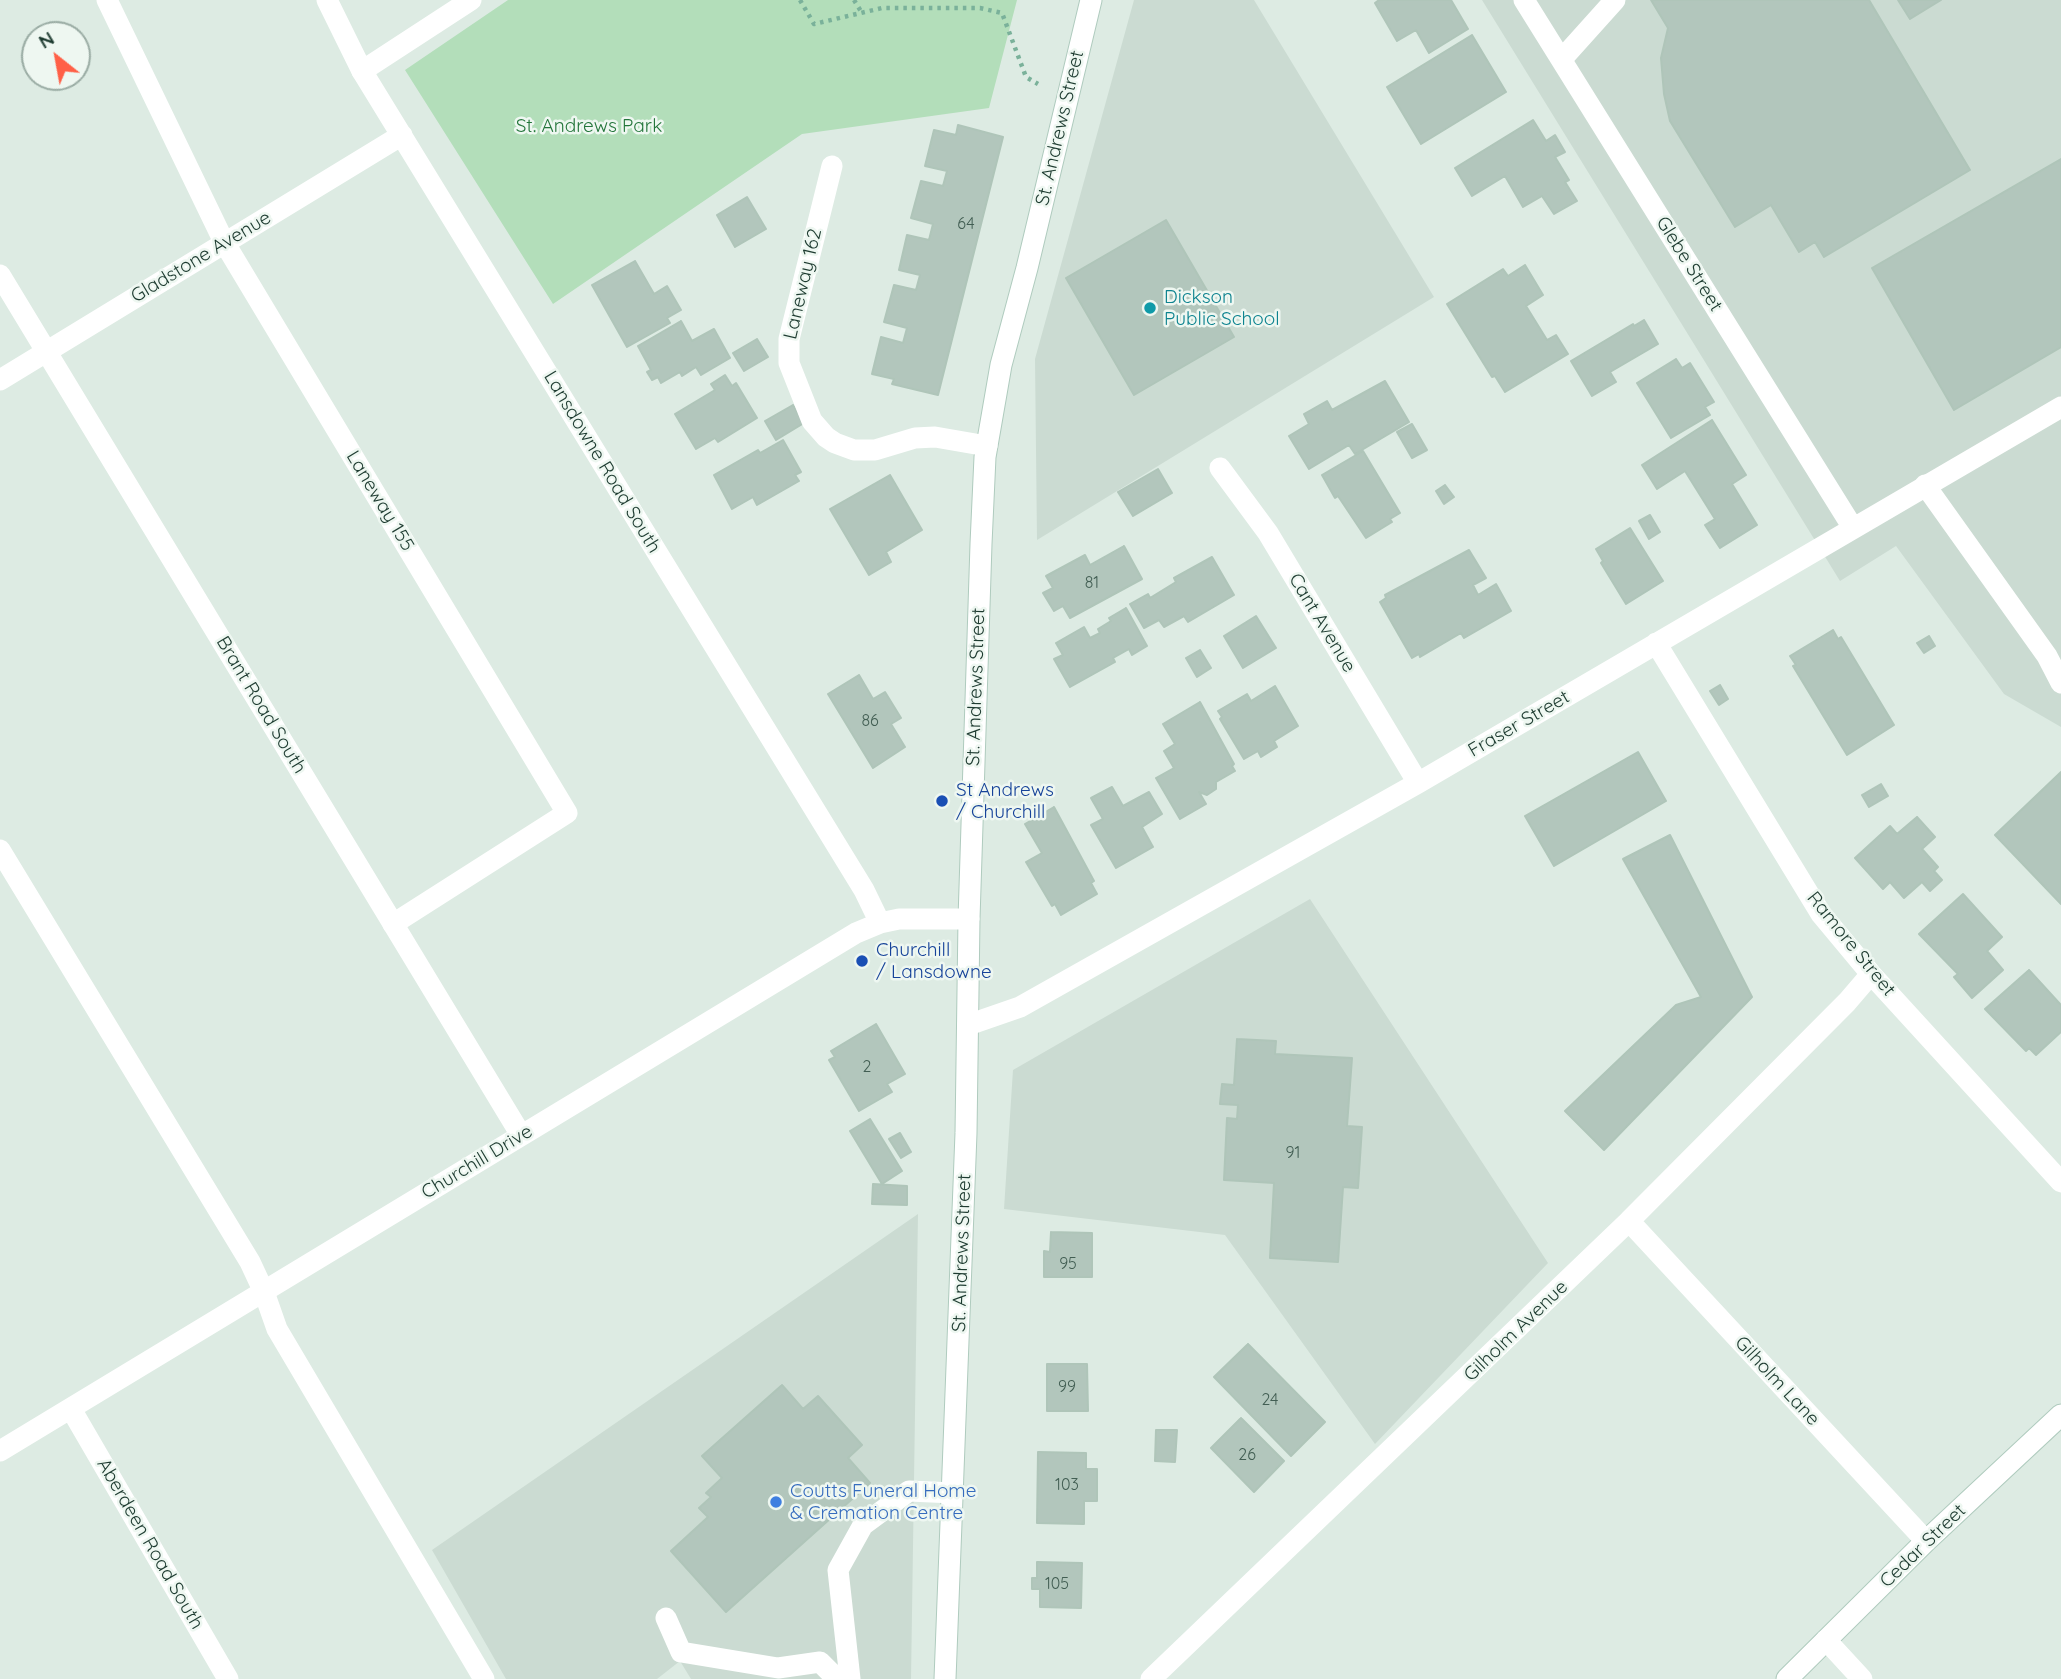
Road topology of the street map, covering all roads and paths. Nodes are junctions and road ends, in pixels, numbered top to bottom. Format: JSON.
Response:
{"nodes":[{"id":1,"x":107,"y":0,"type":"edge"},
{"id":2,"x":327,"y":0,"type":"edge"},
{"id":3,"x":471,"y":0,"type":"edge"},
{"id":4,"x":800,"y":0,"type":"edge"},
{"id":5,"x":854,"y":0,"type":"edge"},
{"id":6,"x":1091,"y":0,"type":"edge"},
{"id":7,"x":1524,"y":0,"type":"edge"},
{"id":8,"x":1615,"y":0,"type":"edge"},
{"id":9,"x":862,"y":13,"type":"junction"},
{"id":10,"x":1562,"y":59,"type":"junction"},
{"id":11,"x":362,"y":71,"type":"junction"},
{"id":12,"x":1038,"y":84,"type":"dead end"},
{"id":13,"x":402,"y":135,"type":"junction"},
{"id":14,"x":832,"y":166,"type":"dead end"},
{"id":15,"x":224,"y":242,"type":"junction"},
{"id":16,"x":0,"y":275,"type":"edge"},
{"id":17,"x":47,"y":351,"type":"junction"},
{"id":18,"x":0,"y":380,"type":"edge"},
{"id":19,"x":2061,"y":407,"type":"edge"},
{"id":20,"x":987,"y":446,"type":"junction"},
{"id":21,"x":1220,"y":468,"type":"dead end"},
{"id":22,"x":1925,"y":485,"type":"junction"},
{"id":23,"x":1853,"y":528,"type":"junction"},
{"id":24,"x":1656,"y":643,"type":"junction"},
{"id":25,"x":2061,"y":683,"type":"edge"},
{"id":26,"x":1418,"y":783,"type":"junction"},
{"id":27,"x":0,"y":850,"type":"edge"},
{"id":28,"x":969,"y":919,"type":"junction"},
{"id":29,"x":880,"y":923,"type":"junction"},
{"id":30,"x":393,"y":924,"type":"junction"},
{"id":31,"x":1871,"y":974,"type":"junction"},
{"id":32,"x":968,"y":1025,"type":"junction"},
{"id":33,"x":521,"y":1135,"type":"junction"},
{"id":34,"x":2061,"y":1182,"type":"edge"},
{"id":35,"x":1629,"y":1221,"type":"junction"},
{"id":36,"x":264,"y":1292,"type":"junction"},
{"id":37,"x":71,"y":1409,"type":"junction"},
{"id":38,"x":2061,"y":1415,"type":"edge"},
{"id":39,"x":3,"y":1441,"type":"edge"},
{"id":40,"x":954,"y":1493,"type":"junction"},
{"id":41,"x":1926,"y":1541,"type":"junction"},
{"id":42,"x":666,"y":1618,"type":"dead end"},
{"id":43,"x":1826,"y":1640,"type":"junction"},
{"id":44,"x":228,"y":1679,"type":"edge"},
{"id":45,"x":484,"y":1679,"type":"edge"},
{"id":46,"x":837,"y":1679,"type":"edge"},
{"id":47,"x":850,"y":1679,"type":"edge"},
{"id":48,"x":945,"y":1679,"type":"edge"},
{"id":49,"x":1152,"y":1679,"type":"edge"},
{"id":50,"x":1787,"y":1679,"type":"edge"},
{"id":51,"x":1863,"y":1679,"type":"edge"}],
"edges":[{"from":1,"to":15,"type":"street","name":"Laneway 155"},
{"from":2,"to":11,"type":"street","name":"Lansdowne Road South"},
{"from":3,"to":11,"type":"street"},
{"from":4,"to":9,"type":"path"},
{"from":5,"to":9,"type":"path"},
{"from":6,"to":20,"type":"street","name":"St. Andrews Street"},
{"from":7,"to":10,"type":"street","name":"Glebe Street"},
{"from":8,"to":10,"type":"street"},
{"from":9,"to":12,"type":"path"},
{"from":10,"to":23,"type":"street","name":"Glebe Street"},
{"from":11,"to":13,"type":"street","name":"Lansdowne Road South"},
{"from":13,"to":15,"type":"street","name":"Gladstone Avenue"},
{"from":13,"to":29,"type":"street","name":"Lansdowne Road South"},
{"from":14,"to":20,"type":"street","name":"Laneway 162"},
{"from":15,"to":17,"type":"street","name":"Gladstone Avenue"},
{"from":15,"to":30,"type":"street","name":"Laneway 155"},
{"from":16,"to":17,"type":"street","name":"Brant Road South"},
{"from":17,"to":18,"type":"street","name":"Gladstone Avenue"},
{"from":17,"to":30,"type":"street","name":"Brant Road South"},
{"from":19,"to":22,"type":"street","name":"Fraser Street"},
{"from":20,"to":28,"type":"street","name":"St. Andrews Street"},
{"from":21,"to":26,"type":"street","name":"Cant Avenue"},
{"from":22,"to":23,"type":"street","name":"Fraser Street"},
{"from":22,"to":25,"type":"street"},
{"from":23,"to":24,"type":"street","name":"Fraser Street"},
{"from":24,"to":26,"type":"street","name":"Fraser Street"},
{"from":24,"to":31,"type":"street","name":"Ramore Street"},
{"from":26,"to":32,"type":"street","name":"Fraser Street"},
{"from":27,"to":36,"type":"street"},
{"from":28,"to":29,"type":"street","name":"Churchill Drive"},
{"from":28,"to":32,"type":"street","name":"St. Andrews Street"},
{"from":29,"to":33,"type":"street","name":"Churchill Drive"},
{"from":30,"to":33,"type":"street","name":"Brant Road South"},
{"from":31,"to":34,"type":"street","name":"Ramore Street"},
{"from":31,"to":35,"type":"street","name":"Gilholm Avenue"},
{"from":32,"to":40,"type":"street","name":"St. Andrews Street"},
{"from":33,"to":36,"type":"street","name":"Churchill Drive"},
{"from":35,"to":41,"type":"street","name":"Gilholm Lane"},
{"from":35,"to":49,"type":"street","name":"Gilholm Avenue"},
{"from":36,"to":37,"type":"street","name":"Churchill Drive"},
{"from":36,"to":45,"type":"street"},
{"from":37,"to":39,"type":"street","name":"Churchill Drive"},
{"from":37,"to":44,"type":"street","name":"Aberdeen Road South"},
{"from":38,"to":41,"type":"street","name":"Cedar Street"},
{"from":40,"to":47,"type":"street"},
{"from":40,"to":48,"type":"street","name":"St. Andrews Street"},
{"from":41,"to":43,"type":"street","name":"Cedar Street"},
{"from":42,"to":46,"type":"street"},
{"from":43,"to":50,"type":"street","name":"Cedar Street"},
{"from":43,"to":51,"type":"street"}]}
